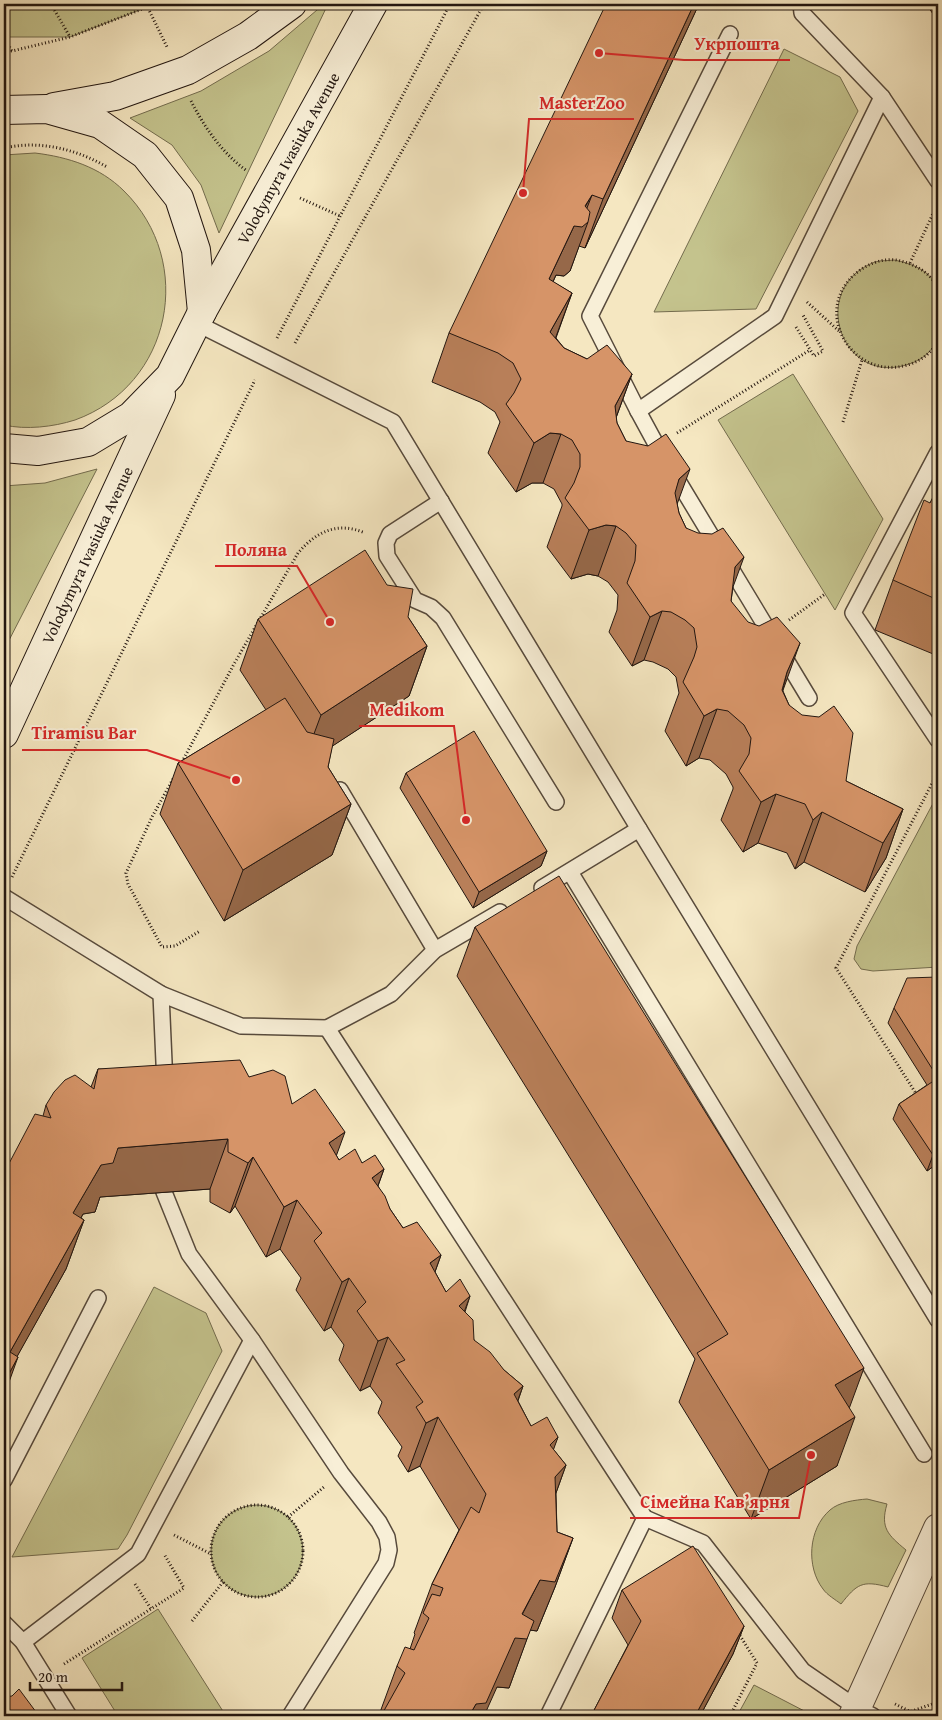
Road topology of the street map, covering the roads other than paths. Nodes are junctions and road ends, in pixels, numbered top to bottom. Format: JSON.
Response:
{"nodes":[{"id":1,"x":292,"y":4,"type":"edge"},
{"id":2,"x":373,"y":4,"type":"edge"},
{"id":3,"x":801,"y":4,"type":"edge"},
{"id":4,"x":730,"y":34,"type":"dead end"},
{"id":5,"x":882,"y":97,"type":"junction"},
{"id":6,"x":47,"y":109,"type":"junction"},
{"id":7,"x":4,"y":110,"type":"edge"},
{"id":8,"x":938,"y":180,"type":"edge"},
{"id":9,"x":199,"y":318,"type":"junction"},
{"id":10,"x":170,"y":376,"type":"junction"},
{"id":11,"x":638,"y":411,"type":"junction"},
{"id":12,"x":4,"y":448,"type":"edge"},
{"id":13,"x":938,"y":452,"type":"edge"},
{"id":14,"x":441,"y":501,"type":"junction"},
{"id":15,"x":809,"y":698,"type":"dead end"},
{"id":16,"x":4,"y":734,"type":"edge"},
{"id":17,"x":938,"y":740,"type":"edge"},
{"id":18,"x":335,"y":780,"type":"edge"},
{"id":19,"x":556,"y":802,"type":"dead end"},
{"id":20,"x":639,"y":829,"type":"junction"},
{"id":21,"x":570,"y":872,"type":"junction"},
{"id":22,"x":6,"y":891,"type":"edge"},
{"id":23,"x":528,"y":896,"type":"edge"},
{"id":24,"x":511,"y":906,"type":"edge"},
{"id":25,"x":436,"y":950,"type":"junction"},
{"id":26,"x":162,"y":994,"type":"junction"},
{"id":27,"x":327,"y":1028,"type":"junction"},
{"id":28,"x":166,"y":1103,"type":"edge"},
{"id":29,"x":164,"y":1192,"type":"edge"},
{"id":30,"x":98,"y":1298,"type":"dead end"},
{"id":31,"x":938,"y":1320,"type":"edge"},
{"id":32,"x":252,"y":1340,"type":"junction"},
{"id":33,"x":924,"y":1454,"type":"dead end"},
{"id":34,"x":4,"y":1480,"type":"edge"},
{"id":35,"x":645,"y":1518,"type":"junction"},
{"id":36,"x":938,"y":1528,"type":"edge"},
{"id":37,"x":4,"y":1623,"type":"edge"},
{"id":38,"x":23,"y":1642,"type":"junction"},
{"id":39,"x":861,"y":1714,"type":"edge"},
{"id":40,"x":69,"y":1716,"type":"edge"},
{"id":41,"x":290,"y":1716,"type":"edge"},
{"id":42,"x":548,"y":1716,"type":"edge"}],
"edges":[{"from":1,"to":6,"type":"main road"},
{"from":2,"to":9,"type":"main road","name":"Volodymyra Ivasiuka Avenue"},
{"from":3,"to":5,"type":"lane"},
{"from":4,"to":11,"type":"lane"},
{"from":5,"to":8,"type":"lane"},
{"from":5,"to":11,"type":"lane"},
{"from":6,"to":7,"type":"main road"},
{"from":6,"to":9,"type":"main road"},
{"from":9,"to":10,"type":"main road","name":"Volodymyra Ivasiuka Avenue"},
{"from":9,"to":14,"type":"lane"},
{"from":10,"to":12,"type":"main road"},
{"from":10,"to":16,"type":"main road","name":"Volodymyra Ivasiuka Avenue"},
{"from":11,"to":15,"type":"lane"},
{"from":13,"to":17,"type":"lane"},
{"from":14,"to":19,"type":"lane"},
{"from":14,"to":20,"type":"lane"},
{"from":18,"to":25,"type":"lane"},
{"from":20,"to":21,"type":"lane"},
{"from":20,"to":31,"type":"lane"},
{"from":21,"to":23,"type":"lane"},
{"from":21,"to":33,"type":"lane"},
{"from":22,"to":26,"type":"lane"},
{"from":24,"to":25,"type":"lane"},
{"from":25,"to":27,"type":"lane"},
{"from":26,"to":27,"type":"lane"},
{"from":26,"to":28,"type":"lane"},
{"from":27,"to":35,"type":"lane"},
{"from":29,"to":32,"type":"lane"},
{"from":30,"to":34,"type":"lane"},
{"from":32,"to":38,"type":"lane"},
{"from":32,"to":41,"type":"lane"},
{"from":35,"to":39,"type":"lane"},
{"from":35,"to":42,"type":"lane"},
{"from":36,"to":39,"type":"main road"},
{"from":37,"to":38,"type":"lane"},
{"from":38,"to":40,"type":"lane"}]}
